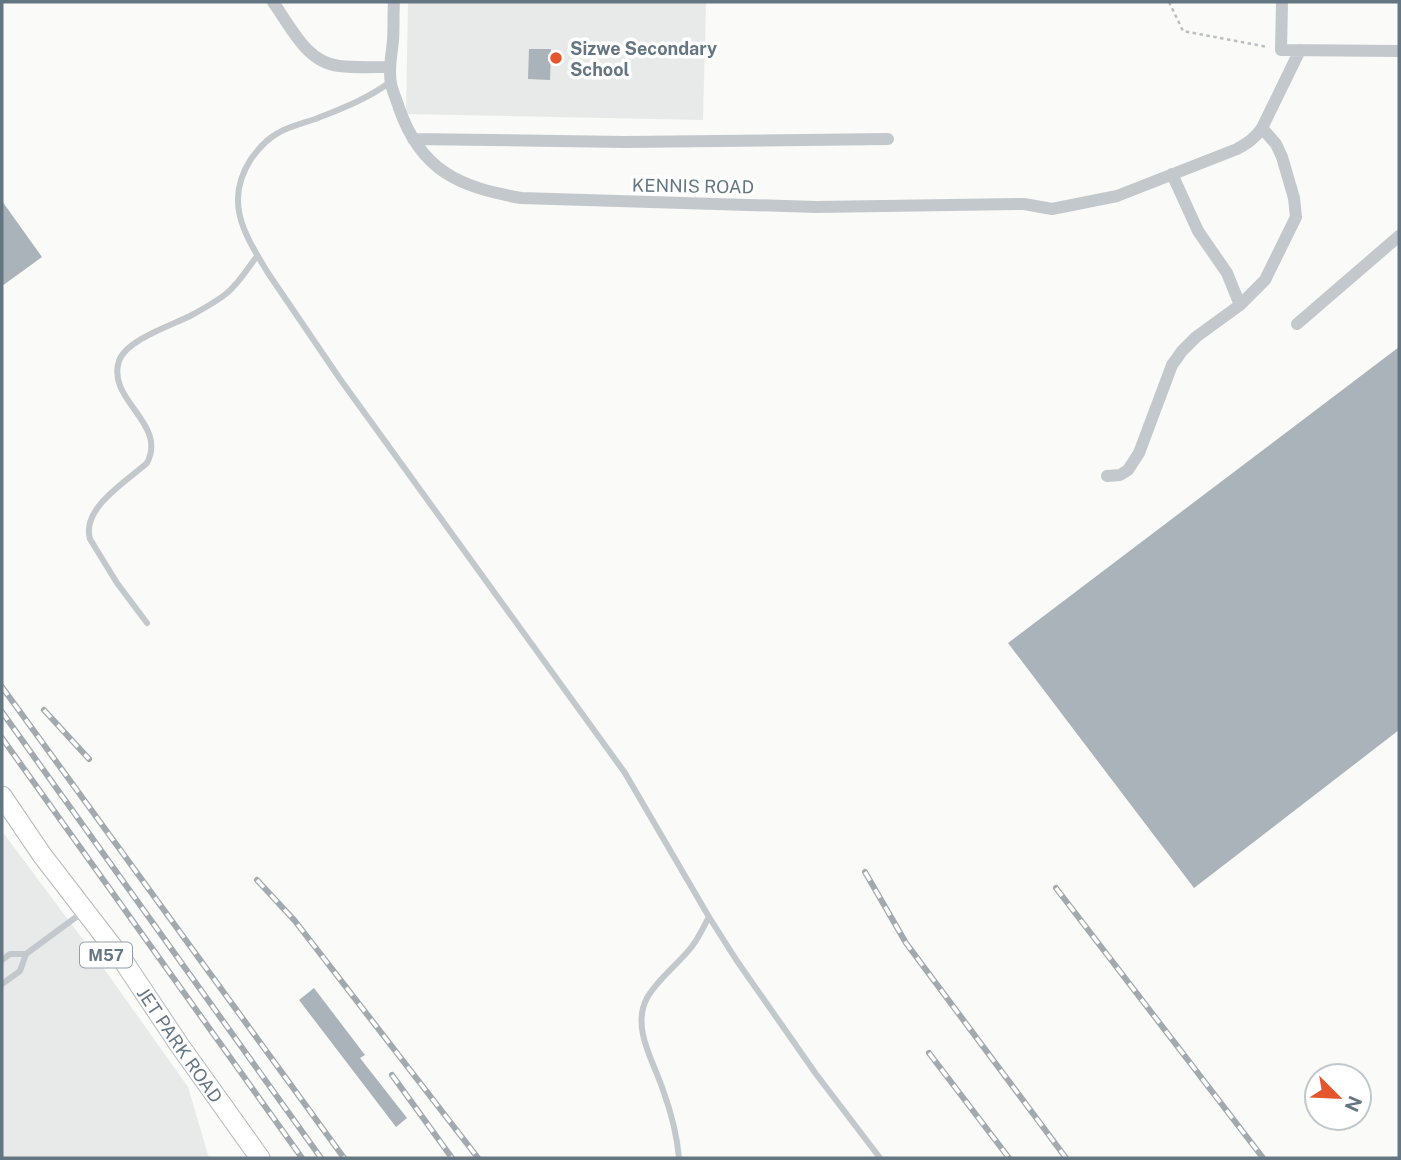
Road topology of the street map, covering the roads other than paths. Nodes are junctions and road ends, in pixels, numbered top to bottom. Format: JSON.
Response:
{"nodes":[{"id":1,"x":273,"y":2,"type":"edge"},
{"id":2,"x":394,"y":2,"type":"edge"},
{"id":3,"x":1282,"y":2,"type":"edge"},
{"id":4,"x":1300,"y":50,"type":"junction"},
{"id":5,"x":1399,"y":51,"type":"edge"},
{"id":6,"x":390,"y":67,"type":"junction"},
{"id":7,"x":390,"y":82,"type":"junction"},
{"id":8,"x":1262,"y":128,"type":"junction"},
{"id":9,"x":413,"y":139,"type":"junction"},
{"id":10,"x":888,"y":139,"type":"dead end"},
{"id":11,"x":1172,"y":174,"type":"junction"},
{"id":12,"x":1399,"y":236,"type":"edge"},
{"id":13,"x":257,"y":256,"type":"junction"},
{"id":14,"x":1240,"y":305,"type":"junction"},
{"id":15,"x":1297,"y":324,"type":"dead end"},
{"id":16,"x":1107,"y":476,"type":"dead end"},
{"id":17,"x":147,"y":623,"type":"dead end"},
{"id":18,"x":2,"y":796,"type":"edge"},
{"id":19,"x":2,"y":807,"type":"edge"},
{"id":20,"x":81,"y":913,"type":"junction"},
{"id":21,"x":709,"y":917,"type":"junction"},
{"id":22,"x":26,"y":954,"type":"junction"},
{"id":23,"x":2,"y":960,"type":"edge"},
{"id":24,"x":2,"y":984,"type":"edge"},
{"id":25,"x":252,"y":1158,"type":"edge"},
{"id":26,"x":260,"y":1158,"type":"edge"},
{"id":27,"x":679,"y":1158,"type":"edge"},
{"id":28,"x":880,"y":1158,"type":"edge"}],
"edges":[{"from":1,"to":6,"type":"street"},
{"from":2,"to":6,"type":"street","name":"KENNIS ROAD"},
{"from":3,"to":4,"type":"street"},
{"from":4,"to":5,"type":"street"},
{"from":4,"to":8,"type":"street"},
{"from":6,"to":7,"type":"street","name":"KENNIS ROAD"},
{"from":7,"to":9,"type":"street","name":"KENNIS ROAD"},
{"from":7,"to":13,"type":"lane"},
{"from":8,"to":11,"type":"street","name":"KENNIS ROAD"},
{"from":8,"to":14,"type":"street"},
{"from":9,"to":10,"type":"street"},
{"from":9,"to":11,"type":"street","name":"KENNIS ROAD"},
{"from":11,"to":14,"type":"street"},
{"from":12,"to":15,"type":"street"},
{"from":13,"to":17,"type":"lane"},
{"from":13,"to":21,"type":"lane"},
{"from":14,"to":16,"type":"street"},
{"from":18,"to":20,"type":"main road","name":"JET PARK ROAD","number":"M57"},
{"from":19,"to":20,"type":"main road","name":"JET PARK ROAD","number":"M57"},
{"from":20,"to":22,"type":"lane"},
{"from":20,"to":25,"type":"main road","name":"JET PARK ROAD","number":"M57"},
{"from":20,"to":26,"type":"main road","name":"JET PARK ROAD","number":"M57"},
{"from":21,"to":27,"type":"lane"},
{"from":21,"to":28,"type":"lane"},
{"from":22,"to":23,"type":"lane"},
{"from":22,"to":24,"type":"lane"}]}
